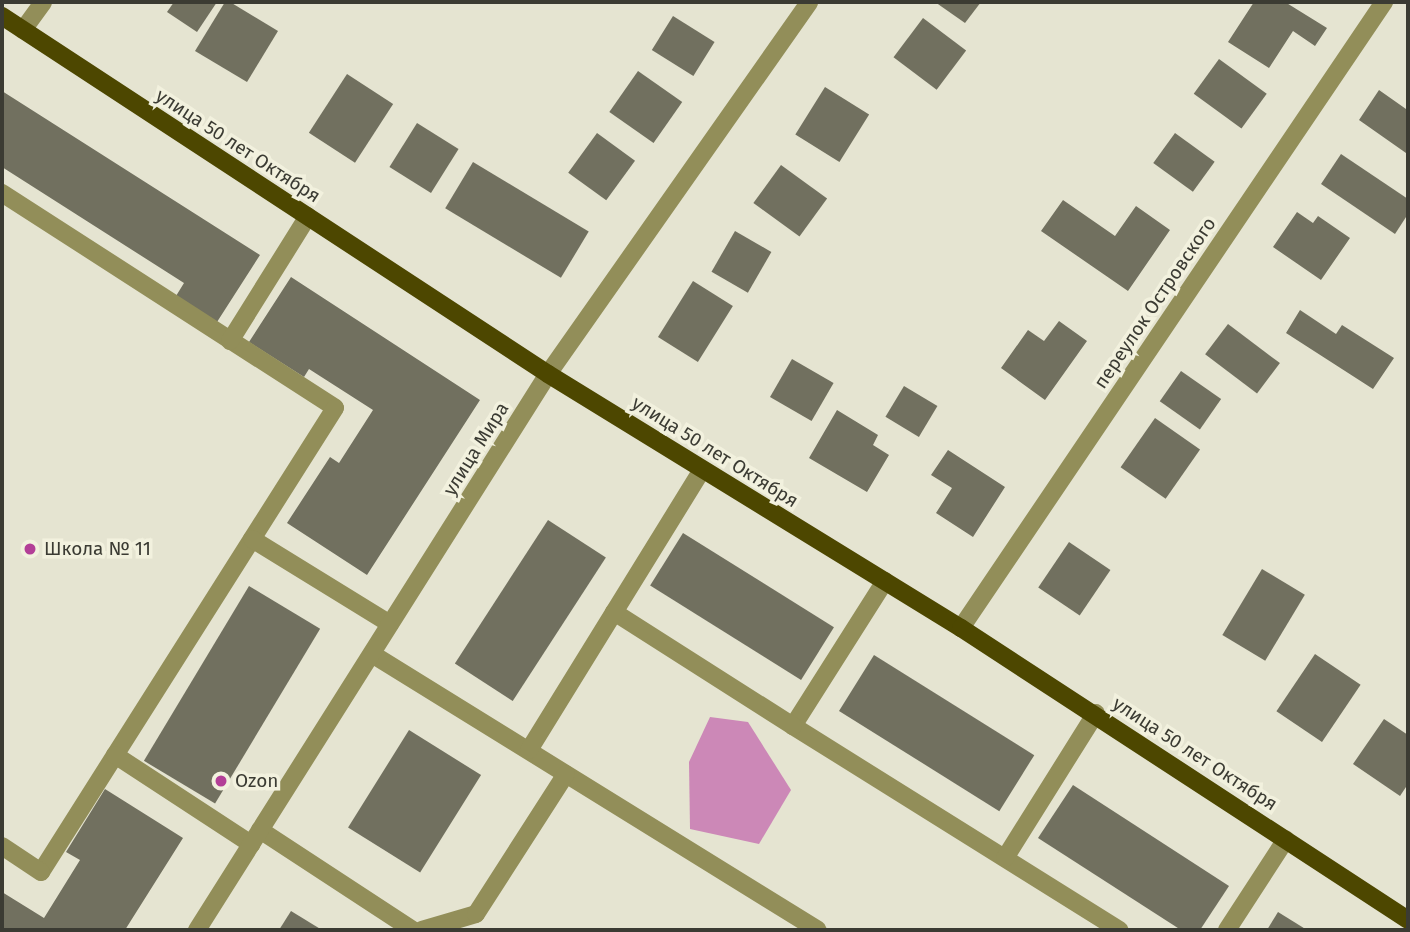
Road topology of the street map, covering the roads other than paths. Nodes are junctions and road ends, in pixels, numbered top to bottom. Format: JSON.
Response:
{"nodes":[{"id":1,"x":43,"y":2,"type":"edge"},
{"id":2,"x":809,"y":2,"type":"edge"},
{"id":3,"x":1384,"y":2,"type":"edge"},
{"id":4,"x":2,"y":16,"type":"edge"},
{"id":5,"x":23,"y":30,"type":"junction"},
{"id":6,"x":2,"y":193,"type":"edge"},
{"id":7,"x":308,"y":216,"type":"junction"},
{"id":8,"x":230,"y":341,"type":"junction"},
{"id":9,"x":548,"y":374,"type":"junction"},
{"id":10,"x":702,"y":470,"type":"junction"},
{"id":11,"x":252,"y":539,"type":"junction"},
{"id":12,"x":885,"y":581,"type":"junction"},
{"id":13,"x":614,"y":612,"type":"junction"},
{"id":14,"x":390,"y":624,"type":"junction"},
{"id":15,"x":961,"y":628,"type":"junction"},
{"id":16,"x":372,"y":653,"type":"junction"},
{"id":17,"x":1096,"y":713,"type":"junction"},
{"id":18,"x":793,"y":726,"type":"junction"},
{"id":19,"x":528,"y":750,"type":"junction"},
{"id":20,"x":115,"y":755,"type":"junction"},
{"id":21,"x":566,"y":774,"type":"junction"},
{"id":22,"x":256,"y":837,"type":"junction"},
{"id":23,"x":1286,"y":839,"type":"junction"},
{"id":24,"x":2,"y":846,"type":"edge"},
{"id":25,"x":1004,"y":858,"type":"junction"},
{"id":26,"x":1408,"y":920,"type":"edge"},
{"id":27,"x":197,"y":930,"type":"edge"},
{"id":28,"x":414,"y":930,"type":"edge"},
{"id":29,"x":422,"y":930,"type":"edge"},
{"id":30,"x":818,"y":930,"type":"edge"},
{"id":31,"x":1119,"y":930,"type":"edge"},
{"id":32,"x":1227,"y":930,"type":"edge"}],
"edges":[{"from":1,"to":5,"type":"street"},
{"from":2,"to":9,"type":"street","name":"улица Мира"},
{"from":3,"to":15,"type":"street","name":"переулок Островского"},
{"from":4,"to":5,"type":"main road","name":"улица 50 лет Октября"},
{"from":5,"to":7,"type":"main road","name":"улица 50 лет Октября"},
{"from":6,"to":8,"type":"street"},
{"from":7,"to":8,"type":"street"},
{"from":7,"to":9,"type":"main road","name":"улица 50 лет Октября"},
{"from":8,"to":11,"type":"street"},
{"from":9,"to":10,"type":"main road","name":"улица 50 лет Октября"},
{"from":9,"to":14,"type":"street","name":"улица Мира"},
{"from":10,"to":12,"type":"main road","name":"улица 50 лет Октября"},
{"from":10,"to":13,"type":"street"},
{"from":11,"to":14,"type":"street"},
{"from":11,"to":20,"type":"street"},
{"from":12,"to":15,"type":"main road","name":"улица 50 лет Октября"},
{"from":12,"to":18,"type":"street"},
{"from":13,"to":18,"type":"street"},
{"from":13,"to":19,"type":"street"},
{"from":14,"to":16,"type":"street","name":"улица Мира"},
{"from":15,"to":17,"type":"main road","name":"улица 50 лет Октября"},
{"from":16,"to":19,"type":"street"},
{"from":16,"to":22,"type":"street","name":"улица Мира"},
{"from":17,"to":23,"type":"main road","name":"улица 50 лет Октября"},
{"from":17,"to":25,"type":"street"},
{"from":18,"to":25,"type":"street"},
{"from":19,"to":21,"type":"street"},
{"from":20,"to":22,"type":"street"},
{"from":20,"to":24,"type":"street"},
{"from":21,"to":29,"type":"street"},
{"from":21,"to":30,"type":"street"},
{"from":22,"to":27,"type":"street","name":"улица Мира"},
{"from":22,"to":28,"type":"street"},
{"from":23,"to":26,"type":"main road","name":"улица 50 лет Октября"},
{"from":23,"to":32,"type":"street"},
{"from":25,"to":31,"type":"street"}]}
